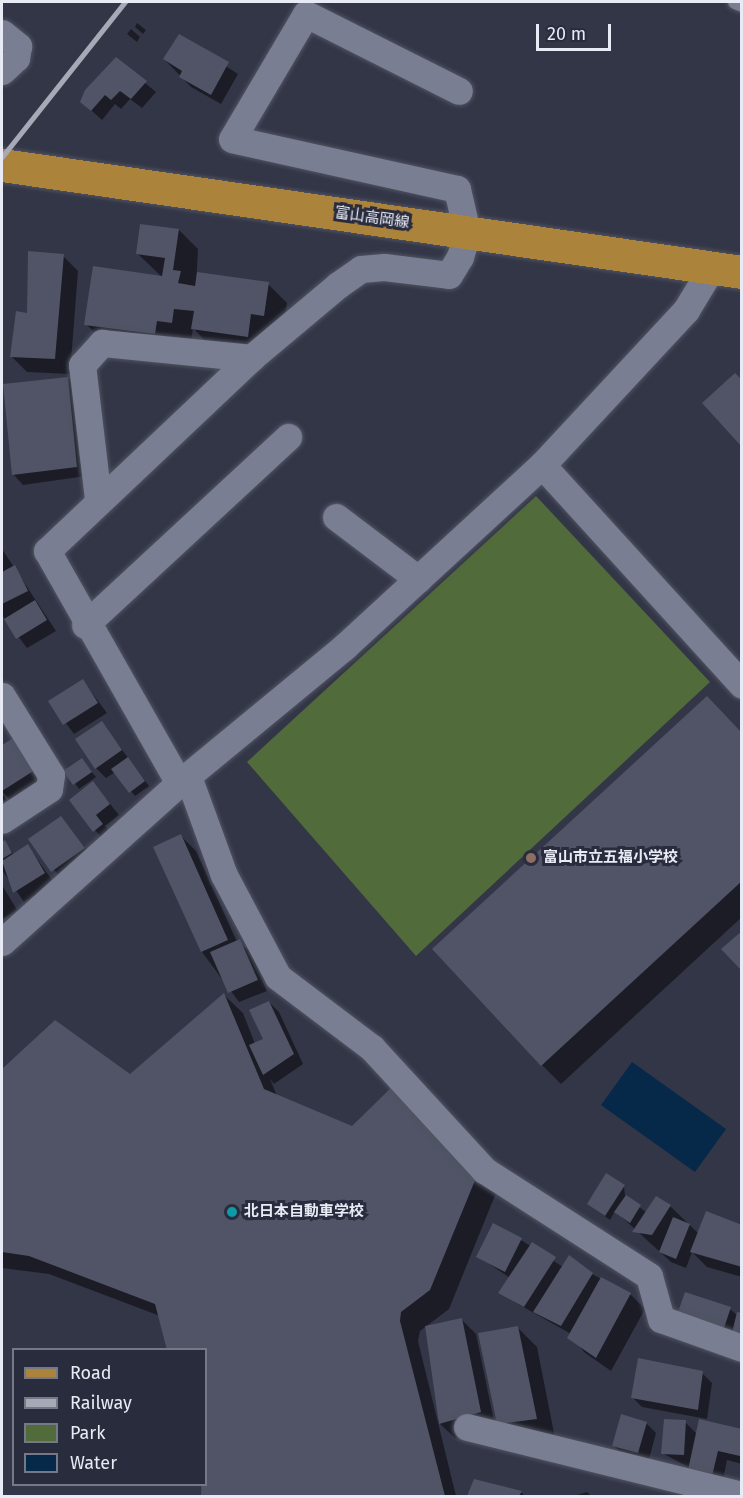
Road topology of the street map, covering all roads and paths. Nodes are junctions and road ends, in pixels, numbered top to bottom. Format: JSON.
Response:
{"nodes":[{"id":1,"x":735,"y":2,"type":"edge"},
{"id":2,"x":741,"y":5,"type":"edge"},
{"id":3,"x":309,"y":8,"type":"edge"},
{"id":4,"x":2,"y":33,"type":"edge"},
{"id":5,"x":2,"y":71,"type":"edge"},
{"id":6,"x":459,"y":90,"type":"dead end"},
{"id":7,"x":2,"y":165,"type":"edge"},
{"id":8,"x":466,"y":232,"type":"junction"},
{"id":9,"x":727,"y":270,"type":"edge"},
{"id":10,"x":251,"y":357,"type":"junction"},
{"id":11,"x":288,"y":437,"type":"dead end"},
{"id":12,"x":542,"y":465,"type":"junction"},
{"id":13,"x":98,"y":499,"type":"junction"},
{"id":14,"x":336,"y":517,"type":"dead end"},
{"id":15,"x":418,"y":579,"type":"junction"},
{"id":16,"x":85,"y":625,"type":"junction"},
{"id":17,"x":741,"y":686,"type":"edge"},
{"id":18,"x":2,"y":696,"type":"edge"},
{"id":19,"x":184,"y":781,"type":"junction"},
{"id":20,"x":2,"y":820,"type":"edge"},
{"id":21,"x":2,"y":942,"type":"edge"},
{"id":22,"x":741,"y":1348,"type":"edge"},
{"id":23,"x":467,"y":1427,"type":"dead end"},
{"id":24,"x":741,"y":1495,"type":"edge"}],
"edges":[{"from":1,"to":2,"type":"lane"},
{"from":3,"to":6,"type":"street"},
{"from":3,"to":8,"type":"street"},
{"from":4,"to":5,"type":"street"},
{"from":7,"to":8,"type":"main road","name":"富山高岡線"},
{"from":8,"to":9,"type":"main road","name":"富山高岡線"},
{"from":8,"to":10,"type":"street"},
{"from":9,"to":12,"type":"street"},
{"from":10,"to":13,"type":"street"},
{"from":10,"to":13,"type":"street"},
{"from":11,"to":16,"type":"street"},
{"from":12,"to":15,"type":"street"},
{"from":12,"to":17,"type":"street"},
{"from":13,"to":16,"type":"street"},
{"from":14,"to":15,"type":"street"},
{"from":15,"to":19,"type":"street"},
{"from":16,"to":19,"type":"street"},
{"from":18,"to":20,"type":"street"},
{"from":19,"to":21,"type":"street"},
{"from":19,"to":22,"type":"street"},
{"from":23,"to":24,"type":"street"}]}
